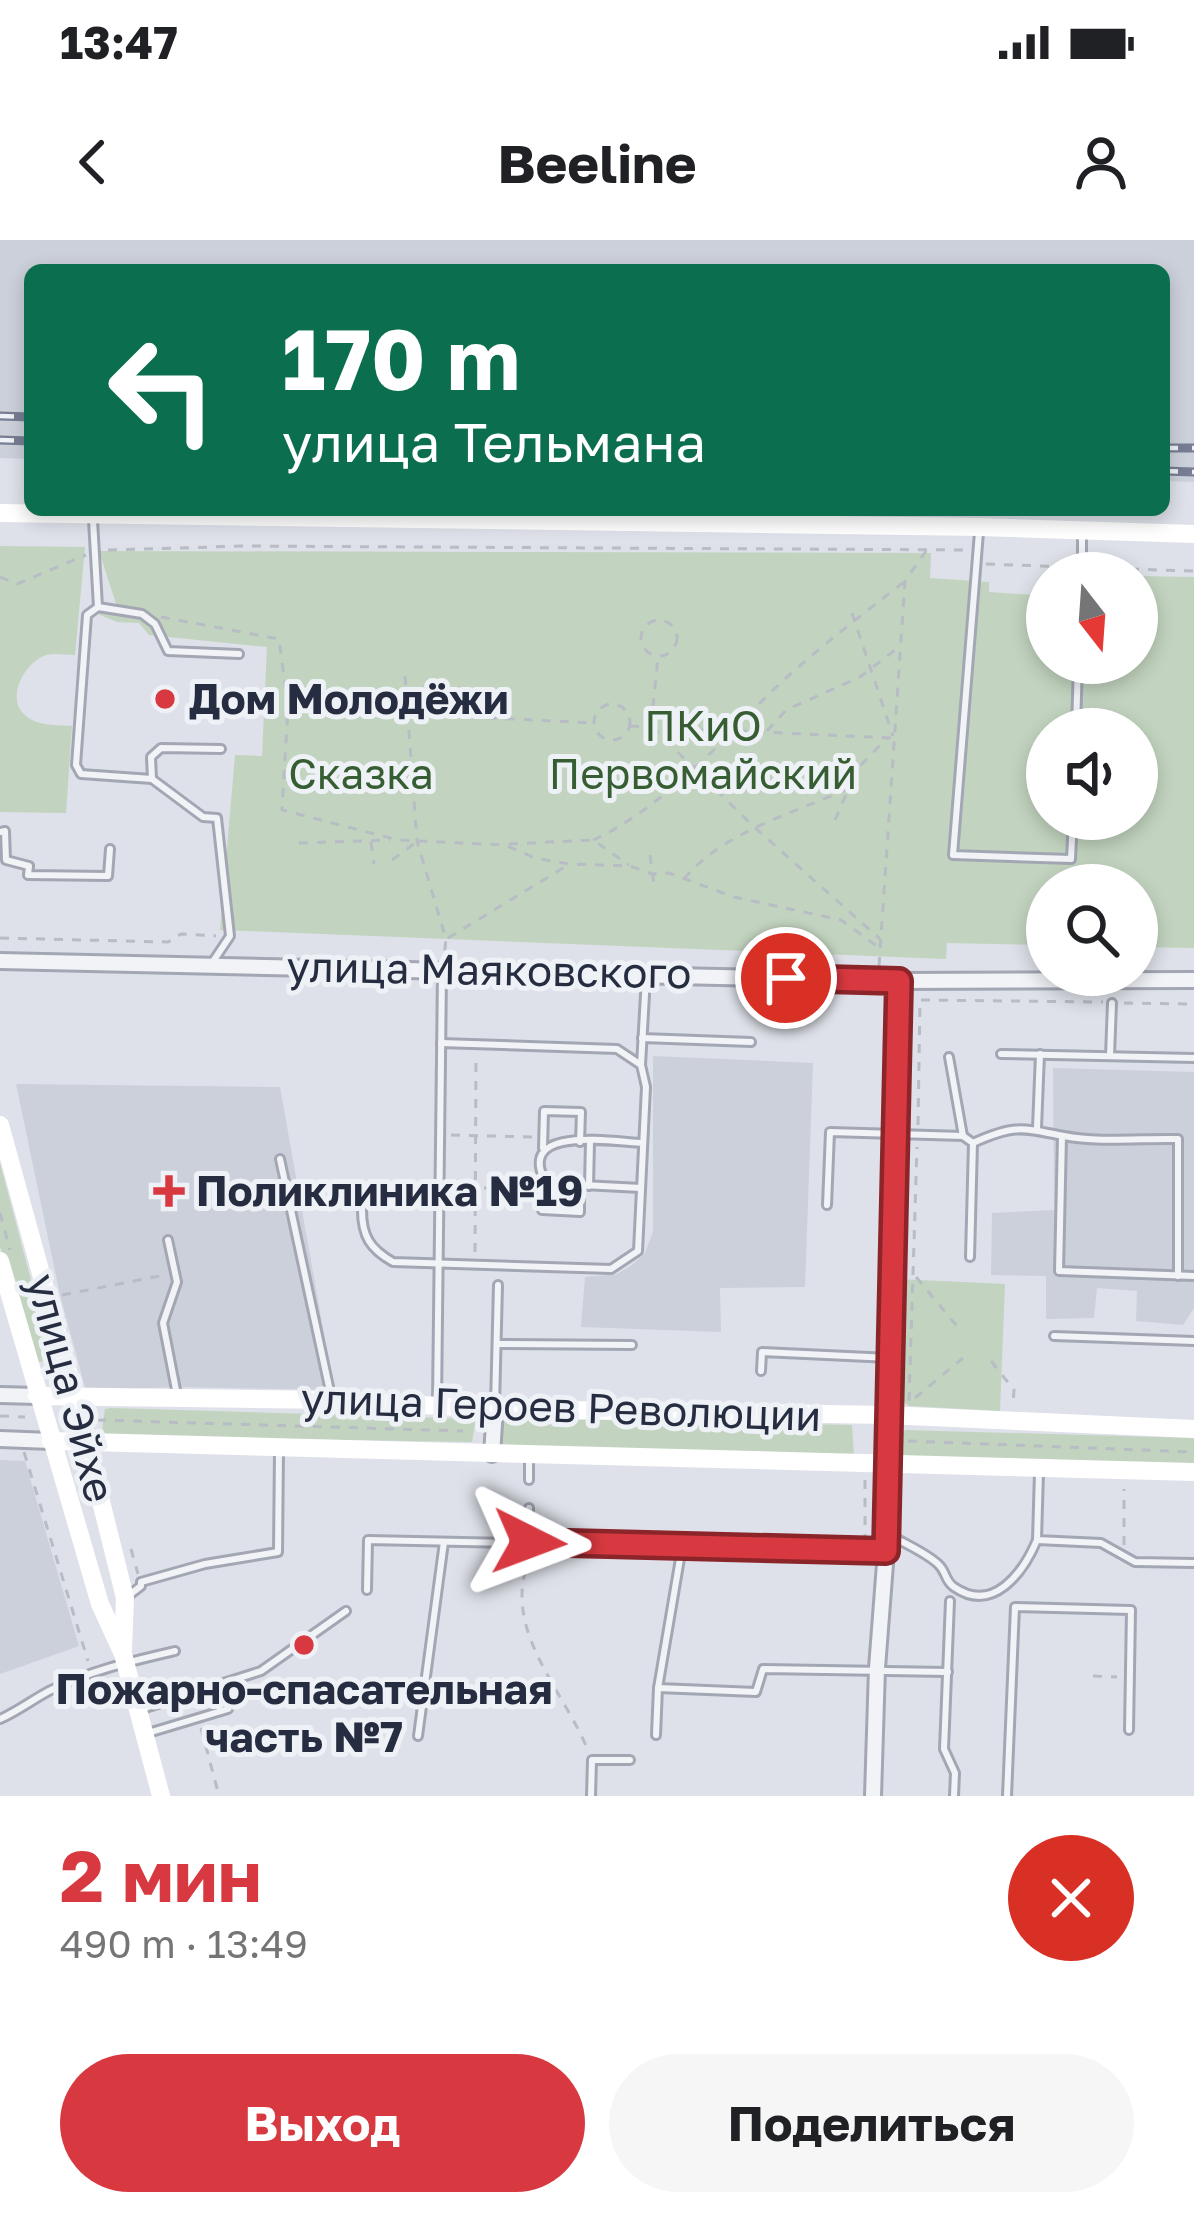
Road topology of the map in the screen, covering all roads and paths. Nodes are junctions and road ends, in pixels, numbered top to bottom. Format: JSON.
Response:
{"nodes":[{"id":1,"x":70,"y":516,"type":"edge"},
{"id":2,"x":93,"y":517,"type":"junction"},
{"id":3,"x":979,"y":527,"type":"junction"},
{"id":4,"x":1082,"y":531,"type":"junction"},
{"id":5,"x":1194,"y":534,"type":"edge"},
{"id":6,"x":927,"y":550,"type":"junction"},
{"id":7,"x":979,"y":551,"type":"junction"},
{"id":8,"x":94,"y":552,"type":"junction"},
{"id":9,"x":1082,"y":552,"type":"edge"},
{"id":10,"x":0,"y":577,"type":"edge"},
{"id":11,"x":905,"y":581,"type":"junction"},
{"id":12,"x":98,"y":608,"type":"junction"},
{"id":13,"x":142,"y":614,"type":"junction"},
{"id":14,"x":853,"y":615,"type":"junction"},
{"id":15,"x":901,"y":646,"type":"junction"},
{"id":16,"x":239,"y":654,"type":"dead end"},
{"id":17,"x":658,"y":656,"type":"junction"},
{"id":18,"x":870,"y":669,"type":"junction"},
{"id":19,"x":406,"y":676,"type":"dead end"},
{"id":20,"x":289,"y":707,"type":"junction"},
{"id":21,"x":409,"y":712,"type":"junction"},
{"id":22,"x":593,"y":723,"type":"junction"},
{"id":23,"x":630,"y":726,"type":"junction"},
{"id":24,"x":651,"y":727,"type":"junction"},
{"id":25,"x":736,"y":731,"type":"junction"},
{"id":26,"x":766,"y":732,"type":"junction"},
{"id":27,"x":892,"y":738,"type":"junction"},
{"id":28,"x":221,"y":749,"type":"dead end"},
{"id":29,"x":694,"y":766,"type":"junction"},
{"id":30,"x":152,"y":779,"type":"junction"},
{"id":31,"x":849,"y":788,"type":"junction"},
{"id":32,"x":836,"y":820,"type":"dead end"},
{"id":33,"x":755,"y":828,"type":"junction"},
{"id":34,"x":0,"y":832,"type":"edge"},
{"id":35,"x":398,"y":839,"type":"junction"},
{"id":36,"x":593,"y":840,"type":"junction"},
{"id":37,"x":1071,"y":840,"type":"edge"},
{"id":38,"x":371,"y":841,"type":"junction"},
{"id":39,"x":416,"y":842,"type":"junction"},
{"id":40,"x":299,"y":843,"type":"dead end"},
{"id":41,"x":505,"y":845,"type":"junction"},
{"id":42,"x":110,"y":849,"type":"dead end"},
{"id":43,"x":650,"y":856,"type":"dead end"},
{"id":44,"x":392,"y":860,"type":"dead end"},
{"id":45,"x":374,"y":864,"type":"dead end"},
{"id":46,"x":569,"y":864,"type":"junction"},
{"id":47,"x":630,"y":866,"type":"junction"},
{"id":48,"x":652,"y":874,"type":"junction"},
{"id":49,"x":683,"y":880,"type":"junction"},
{"id":50,"x":654,"y":884,"type":"dead end"},
{"id":51,"x":230,"y":936,"type":"junction"},
{"id":52,"x":0,"y":938,"type":"edge"},
{"id":53,"x":446,"y":939,"type":"junction"},
{"id":54,"x":881,"y":940,"type":"junction"},
{"id":55,"x":880,"y":949,"type":"junction"},
{"id":56,"x":0,"y":961,"type":"edge"},
{"id":57,"x":212,"y":963,"type":"junction"},
{"id":58,"x":442,"y":968,"type":"junction"},
{"id":59,"x":646,"y":974,"type":"junction"},
{"id":60,"x":878,"y":980,"type":"junction"},
{"id":61,"x":1194,"y":980,"type":"edge"},
{"id":62,"x":899,"y":981,"type":"junction"},
{"id":63,"x":1112,"y":1003,"type":"junction"},
{"id":64,"x":1194,"y":1004,"type":"edge"},
{"id":65,"x":642,"y":1038,"type":"junction"},
{"id":66,"x":751,"y":1042,"type":"dead end"},
{"id":67,"x":441,"y":1043,"type":"junction"},
{"id":68,"x":476,"y":1044,"type":"junction"},
{"id":69,"x":1000,"y":1054,"type":"dead end"},
{"id":70,"x":1040,"y":1054,"type":"junction"},
{"id":71,"x":1110,"y":1056,"type":"junction"},
{"id":72,"x":949,"y":1057,"type":"dead end"},
{"id":73,"x":1194,"y":1058,"type":"edge"},
{"id":74,"x":640,"y":1065,"type":"junction"},
{"id":75,"x":0,"y":1125,"type":"edge"},
{"id":76,"x":1037,"y":1128,"type":"junction"},
{"id":77,"x":898,"y":1134,"type":"junction"},
{"id":78,"x":445,"y":1135,"type":"dead end"},
{"id":79,"x":476,"y":1135,"type":"junction"},
{"id":80,"x":918,"y":1135,"type":"junction"},
{"id":81,"x":963,"y":1136,"type":"junction"},
{"id":82,"x":1062,"y":1136,"type":"junction"},
{"id":83,"x":537,"y":1137,"type":"dead end"},
{"id":84,"x":585,"y":1142,"type":"junction"},
{"id":85,"x":643,"y":1143,"type":"junction"},
{"id":86,"x":973,"y":1143,"type":"junction"},
{"id":87,"x":543,"y":1152,"type":"junction"},
{"id":88,"x":280,"y":1159,"type":"dead end"},
{"id":89,"x":542,"y":1177,"type":"junction"},
{"id":90,"x":585,"y":1186,"type":"junction"},
{"id":91,"x":446,"y":1188,"type":"dead end"},
{"id":92,"x":476,"y":1188,"type":"junction"},
{"id":93,"x":536,"y":1188,"type":"dead end"},
{"id":94,"x":641,"y":1188,"type":"junction"},
{"id":95,"x":827,"y":1205,"type":"dead end"},
{"id":96,"x":362,"y":1210,"type":"dead end"},
{"id":97,"x":168,"y":1240,"type":"dead end"},
{"id":98,"x":970,"y":1257,"type":"dead end"},
{"id":99,"x":0,"y":1261,"type":"edge"},
{"id":100,"x":439,"y":1264,"type":"junction"},
{"id":101,"x":475,"y":1265,"type":"junction"},
{"id":102,"x":175,"y":1273,"type":"junction"},
{"id":103,"x":915,"y":1275,"type":"junction"},
{"id":104,"x":1178,"y":1276,"type":"junction"},
{"id":105,"x":1194,"y":1276,"type":"edge"},
{"id":106,"x":498,"y":1285,"type":"dead end"},
{"id":107,"x":54,"y":1297,"type":"dead end"},
{"id":108,"x":961,"y":1331,"type":"dead end"},
{"id":109,"x":1054,"y":1336,"type":"dead end"},
{"id":110,"x":1194,"y":1341,"type":"edge"},
{"id":111,"x":497,"y":1344,"type":"junction"},
{"id":112,"x":632,"y":1345,"type":"dead end"},
{"id":113,"x":890,"y":1358,"type":"junction"},
{"id":114,"x":963,"y":1358,"type":"dead end"},
{"id":115,"x":991,"y":1361,"type":"dead end"},
{"id":116,"x":761,"y":1371,"type":"dead end"},
{"id":117,"x":0,"y":1395,"type":"edge"},
{"id":118,"x":37,"y":1396,"type":"junction"},
{"id":119,"x":75,"y":1396,"type":"junction"},
{"id":120,"x":177,"y":1398,"type":"junction"},
{"id":121,"x":332,"y":1400,"type":"junction"},
{"id":122,"x":437,"y":1407,"type":"junction"},
{"id":123,"x":1013,"y":1407,"type":"dead end"},
{"id":124,"x":495,"y":1409,"type":"junction"},
{"id":125,"x":887,"y":1415,"type":"junction"},
{"id":126,"x":0,"y":1416,"type":"edge"},
{"id":127,"x":25,"y":1417,"type":"dead end"},
{"id":128,"x":909,"y":1417,"type":"junction"},
{"id":129,"x":95,"y":1420,"type":"dead end"},
{"id":130,"x":1194,"y":1429,"type":"edge"},
{"id":131,"x":463,"y":1431,"type":"dead end"},
{"id":132,"x":0,"y":1439,"type":"edge"},
{"id":133,"x":51,"y":1441,"type":"junction"},
{"id":134,"x":87,"y":1442,"type":"junction"},
{"id":135,"x":280,"y":1448,"type":"junction"},
{"id":136,"x":32,"y":1451,"type":"dead end"},
{"id":137,"x":1194,"y":1452,"type":"edge"},
{"id":138,"x":493,"y":1454,"type":"junction"},
{"id":139,"x":530,"y":1456,"type":"junction"},
{"id":140,"x":887,"y":1464,"type":"junction"},
{"id":141,"x":1039,"y":1468,"type":"junction"},
{"id":142,"x":1194,"y":1472,"type":"edge"},
{"id":143,"x":530,"y":1480,"type":"dead end"},
{"id":144,"x":1124,"y":1481,"type":"dead end"},
{"id":145,"x":529,"y":1508,"type":"dead end"},
{"id":146,"x":886,"y":1533,"type":"junction"},
{"id":147,"x":1037,"y":1540,"type":"junction"},
{"id":148,"x":445,"y":1542,"type":"junction"},
{"id":149,"x":532,"y":1543,"type":"junction"},
{"id":150,"x":682,"y":1547,"type":"junction"},
{"id":151,"x":886,"y":1551,"type":"junction"},
{"id":152,"x":1124,"y":1556,"type":"junction"},
{"id":153,"x":1194,"y":1563,"type":"edge"},
{"id":154,"x":367,"y":1590,"type":"dead end"},
{"id":155,"x":125,"y":1598,"type":"junction"},
{"id":156,"x":950,"y":1601,"type":"dead end"},
{"id":157,"x":346,"y":1611,"type":"dead end"},
{"id":158,"x":175,"y":1651,"type":"dead end"},
{"id":159,"x":125,"y":1659,"type":"junction"},
{"id":160,"x":877,"y":1668,"type":"junction"},
{"id":161,"x":948,"y":1672,"type":"junction"},
{"id":162,"x":92,"y":1673,"type":"junction"},
{"id":163,"x":1093,"y":1676,"type":"dead end"},
{"id":164,"x":1131,"y":1677,"type":"junction"},
{"id":165,"x":658,"y":1688,"type":"junction"},
{"id":166,"x":228,"y":1709,"type":"dead end"},
{"id":167,"x":138,"y":1710,"type":"junction"},
{"id":168,"x":198,"y":1718,"type":"junction"},
{"id":169,"x":0,"y":1719,"type":"edge"},
{"id":170,"x":1129,"y":1730,"type":"dead end"},
{"id":171,"x":145,"y":1734,"type":"junction"},
{"id":172,"x":656,"y":1735,"type":"dead end"},
{"id":173,"x":418,"y":1736,"type":"dead end"},
{"id":174,"x":592,"y":1760,"type":"junction"},
{"id":175,"x":630,"y":1760,"type":"dead end"},
{"id":176,"x":161,"y":1796,"type":"edge"},
{"id":177,"x":219,"y":1796,"type":"edge"},
{"id":178,"x":591,"y":1796,"type":"edge"},
{"id":179,"x":873,"y":1796,"type":"edge"},
{"id":180,"x":954,"y":1796,"type":"edge"},
{"id":181,"x":1007,"y":1796,"type":"edge"}],
"edges":[{"from":1,"to":2,"type":"main road"},
{"from":2,"to":3,"type":"main road"},
{"from":2,"to":8,"type":"lane"},
{"from":3,"to":4,"type":"main road"},
{"from":3,"to":7,"type":"lane"},
{"from":4,"to":5,"type":"main road"},
{"from":4,"to":9,"type":"lane"},
{"from":6,"to":7,"type":"path"},
{"from":6,"to":8,"type":"path"},
{"from":6,"to":11,"type":"path"},
{"from":7,"to":37,"type":"lane"},
{"from":8,"to":10,"type":"path"},
{"from":8,"to":12,"type":"lane"},
{"from":11,"to":14,"type":"path"},
{"from":11,"to":15,"type":"path"},
{"from":12,"to":13,"type":"lane"},
{"from":12,"to":30,"type":"lane"},
{"from":13,"to":16,"type":"lane"},
{"from":13,"to":20,"type":"path"},
{"from":14,"to":18,"type":"path"},
{"from":14,"to":25,"type":"path"},
{"from":15,"to":18,"type":"path"},
{"from":15,"to":27,"type":"path"},
{"from":17,"to":17,"type":"path"},
{"from":17,"to":24,"type":"path"},
{"from":18,"to":26,"type":"path"},
{"from":18,"to":27,"type":"path"},
{"from":19,"to":21,"type":"path"},
{"from":20,"to":21,"type":"path"},
{"from":20,"to":35,"type":"path"},
{"from":21,"to":22,"type":"path"},
{"from":21,"to":39,"type":"path"},
{"from":22,"to":23,"type":"path"},
{"from":22,"to":23,"type":"path"},
{"from":23,"to":24,"type":"path"},
{"from":24,"to":25,"type":"path"},
{"from":24,"to":29,"type":"path"},
{"from":25,"to":26,"type":"path"},
{"from":25,"to":29,"type":"path"},
{"from":26,"to":27,"type":"path"},
{"from":27,"to":31,"type":"path"},
{"from":27,"to":54,"type":"path"},
{"from":28,"to":30,"type":"lane"},
{"from":29,"to":33,"type":"path"},
{"from":29,"to":36,"type":"path"},
{"from":30,"to":51,"type":"lane"},
{"from":31,"to":32,"type":"path"},
{"from":31,"to":33,"type":"path"},
{"from":33,"to":49,"type":"path"},
{"from":33,"to":54,"type":"path"},
{"from":34,"to":42,"type":"lane"},
{"from":35,"to":38,"type":"path"},
{"from":35,"to":39,"type":"path"},
{"from":36,"to":41,"type":"path"},
{"from":36,"to":47,"type":"path"},
{"from":38,"to":40,"type":"path"},
{"from":38,"to":45,"type":"path"},
{"from":39,"to":41,"type":"path"},
{"from":39,"to":44,"type":"path"},
{"from":39,"to":53,"type":"path"},
{"from":41,"to":46,"type":"path"},
{"from":43,"to":48,"type":"path"},
{"from":46,"to":47,"type":"path"},
{"from":46,"to":53,"type":"path"},
{"from":47,"to":48,"type":"path"},
{"from":48,"to":49,"type":"path"},
{"from":48,"to":50,"type":"path"},
{"from":49,"to":55,"type":"path"},
{"from":51,"to":52,"type":"path"},
{"from":51,"to":57,"type":"lane"},
{"from":53,"to":58,"type":"path"},
{"from":54,"to":55,"type":"path"},
{"from":55,"to":60,"type":"path"},
{"from":56,"to":57,"type":"street","name":"улица Маяковского"},
{"from":57,"to":58,"type":"street","name":"улица Маяковского"},
{"from":58,"to":59,"type":"street","name":"улица Маяковского"},
{"from":58,"to":67,"type":"lane"},
{"from":59,"to":60,"type":"street","name":"улица Маяковского"},
{"from":59,"to":65,"type":"lane"},
{"from":60,"to":62,"type":"street","name":"улица Маяковского"},
{"from":61,"to":62,"type":"street","name":"улица Маяковского"},
{"from":62,"to":77,"type":"street"},
{"from":63,"to":64,"type":"path"},
{"from":63,"to":71,"type":"lane"},
{"from":63,"to":80,"type":"path"},
{"from":65,"to":66,"type":"lane"},
{"from":65,"to":74,"type":"lane"},
{"from":67,"to":68,"type":"lane"},
{"from":67,"to":100,"type":"lane"},
{"from":68,"to":74,"type":"lane"},
{"from":68,"to":79,"type":"path"},
{"from":69,"to":70,"type":"lane"},
{"from":70,"to":71,"type":"lane"},
{"from":70,"to":76,"type":"lane"},
{"from":71,"to":73,"type":"lane"},
{"from":72,"to":81,"type":"lane"},
{"from":74,"to":85,"type":"lane"},
{"from":75,"to":119,"type":"main road","name":"улица Эйхе"},
{"from":76,"to":82,"type":"lane"},
{"from":76,"to":86,"type":"lane"},
{"from":77,"to":80,"type":"lane"},
{"from":77,"to":95,"type":"lane"},
{"from":77,"to":113,"type":"street"},
{"from":78,"to":79,"type":"path"},
{"from":79,"to":83,"type":"path"},
{"from":79,"to":92,"type":"path"},
{"from":80,"to":81,"type":"lane"},
{"from":80,"to":103,"type":"path"},
{"from":81,"to":86,"type":"lane"},
{"from":82,"to":104,"type":"lane"},
{"from":82,"to":104,"type":"lane"},
{"from":84,"to":85,"type":"lane"},
{"from":84,"to":87,"type":"lane"},
{"from":84,"to":87,"type":"lane"},
{"from":84,"to":90,"type":"lane"},
{"from":85,"to":94,"type":"lane"},
{"from":86,"to":98,"type":"lane"},
{"from":87,"to":89,"type":"lane"},
{"from":88,"to":121,"type":"lane"},
{"from":89,"to":90,"type":"lane"},
{"from":89,"to":90,"type":"lane"},
{"from":90,"to":94,"type":"lane"},
{"from":91,"to":92,"type":"path"},
{"from":92,"to":93,"type":"path"},
{"from":92,"to":101,"type":"path"},
{"from":94,"to":101,"type":"lane"},
{"from":96,"to":100,"type":"lane"},
{"from":97,"to":102,"type":"lane"},
{"from":99,"to":118,"type":"main road","name":"улица Эйхе"},
{"from":100,"to":101,"type":"lane"},
{"from":100,"to":122,"type":"lane"},
{"from":102,"to":107,"type":"path"},
{"from":102,"to":120,"type":"lane"},
{"from":103,"to":108,"type":"path"},
{"from":103,"to":114,"type":"path"},
{"from":104,"to":105,"type":"lane"},
{"from":106,"to":111,"type":"lane"},
{"from":109,"to":110,"type":"lane"},
{"from":111,"to":112,"type":"lane"},
{"from":111,"to":124,"type":"lane"},
{"from":113,"to":116,"type":"lane"},
{"from":113,"to":125,"type":"street"},
{"from":115,"to":123,"type":"path"},
{"from":117,"to":118,"type":"street","name":"улица Героев Революции"},
{"from":118,"to":119,"type":"main road","name":"улица Героев Революции"},
{"from":118,"to":133,"type":"main road","name":"улица Эйхе"},
{"from":119,"to":120,"type":"main road","name":"улица Героев Революции"},
{"from":119,"to":134,"type":"main road","name":"улица Эйхе"},
{"from":120,"to":121,"type":"main road","name":"улица Героев Революции"},
{"from":121,"to":122,"type":"main road","name":"улица Героев Революции"},
{"from":122,"to":124,"type":"main road","name":"улица Героев Революции"},
{"from":124,"to":125,"type":"main road","name":"улица Героев Революции"},
{"from":124,"to":138,"type":"street"},
{"from":125,"to":128,"type":"main road","name":"улица Героев Революции"},
{"from":125,"to":140,"type":"street"},
{"from":126,"to":127,"type":"path"},
{"from":128,"to":130,"type":"main road","name":"улица Героев Революции"},
{"from":128,"to":137,"type":"path"},
{"from":129,"to":131,"type":"path"},
{"from":132,"to":133,"type":"street","name":"улица Героев Революции"},
{"from":133,"to":134,"type":"main road","name":"улица Героев Революции"},
{"from":133,"to":159,"type":"main road","name":"улица Эйхе"},
{"from":134,"to":135,"type":"main road","name":"улица Героев Революции"},
{"from":134,"to":155,"type":"main road","name":"улица Эйхе"},
{"from":135,"to":138,"type":"main road","name":"улица Героев Революции"},
{"from":135,"to":155,"type":"lane"},
{"from":136,"to":162,"type":"path"},
{"from":138,"to":139,"type":"main road","name":"улица Героев Революции"},
{"from":139,"to":140,"type":"main road","name":"улица Героев Революции"},
{"from":139,"to":143,"type":"lane"},
{"from":140,"to":141,"type":"main road","name":"улица Героев Революции"},
{"from":140,"to":146,"type":"street"},
{"from":141,"to":142,"type":"main road","name":"улица Героев Революции"},
{"from":141,"to":147,"type":"lane"},
{"from":144,"to":152,"type":"path"},
{"from":145,"to":149,"type":"lane"},
{"from":146,"to":147,"type":"lane"},
{"from":146,"to":151,"type":"street"},
{"from":147,"to":152,"type":"lane"},
{"from":148,"to":149,"type":"lane"},
{"from":148,"to":154,"type":"lane"},
{"from":148,"to":173,"type":"lane"},
{"from":149,"to":150,"type":"lane"},
{"from":149,"to":174,"type":"path"},
{"from":150,"to":151,"type":"lane"},
{"from":150,"to":165,"type":"lane"},
{"from":151,"to":160,"type":"street"},
{"from":152,"to":153,"type":"lane"},
{"from":155,"to":159,"type":"main road","name":"улица Эйхе"},
{"from":156,"to":161,"type":"lane"},
{"from":157,"to":167,"type":"lane"},
{"from":158,"to":159,"type":"lane"},
{"from":159,"to":162,"type":"lane"},
{"from":159,"to":167,"type":"main road","name":"улица Эйхе"},
{"from":160,"to":161,"type":"lane"},
{"from":160,"to":165,"type":"lane"},
{"from":160,"to":179,"type":"street"},
{"from":161,"to":180,"type":"lane"},
{"from":162,"to":169,"type":"lane"},
{"from":163,"to":164,"type":"path"},
{"from":164,"to":170,"type":"lane"},
{"from":164,"to":181,"type":"lane"},
{"from":165,"to":172,"type":"lane"},
{"from":166,"to":168,"type":"lane"},
{"from":167,"to":171,"type":"main road","name":"улица Эйхе"},
{"from":168,"to":171,"type":"lane"},
{"from":168,"to":177,"type":"path"},
{"from":171,"to":176,"type":"main road","name":"улица Эйхе"},
{"from":174,"to":175,"type":"lane"},
{"from":174,"to":178,"type":"lane"}]}
